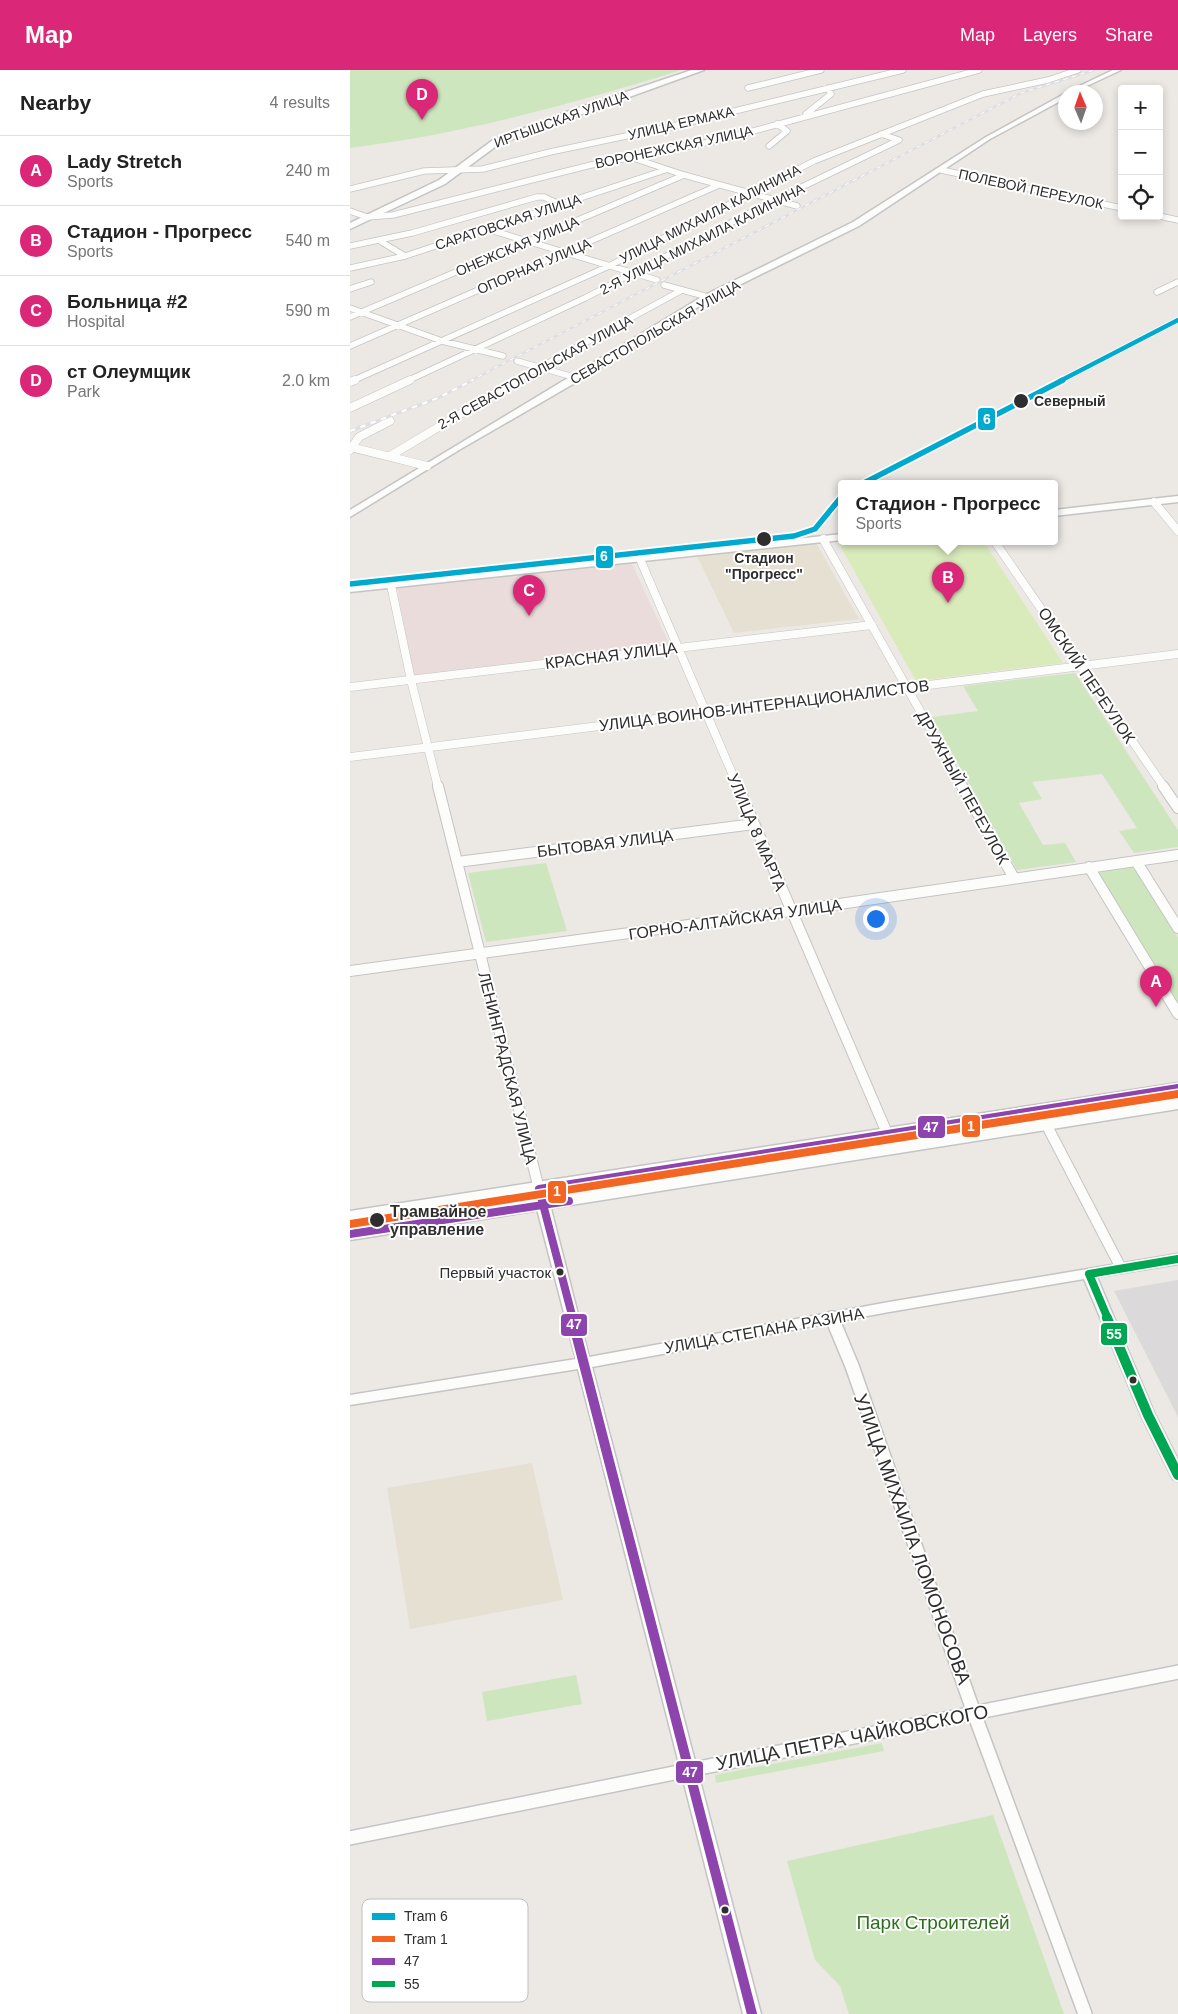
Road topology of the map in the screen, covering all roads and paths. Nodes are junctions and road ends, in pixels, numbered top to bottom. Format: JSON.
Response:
{"nodes":[{"id":1,"x":700,"y":70,"type":"edge"},
{"id":2,"x":821,"y":70,"type":"edge"},
{"id":3,"x":903,"y":70,"type":"edge"},
{"id":4,"x":979,"y":70,"type":"edge"},
{"id":5,"x":1078,"y":70,"type":"edge"},
{"id":6,"x":1118,"y":70,"type":"edge"},
{"id":7,"x":1085,"y":85,"type":"edge"},
{"id":8,"x":748,"y":88,"type":"dead end"},
{"id":9,"x":828,"y":88,"type":"junction"},
{"id":10,"x":1058,"y":99,"type":"edge"},
{"id":11,"x":804,"y":116,"type":"junction"},
{"id":12,"x":777,"y":124,"type":"junction"},
{"id":13,"x":881,"y":134,"type":"junction"},
{"id":14,"x":769,"y":146,"type":"dead end"},
{"id":15,"x":630,"y":157,"type":"junction"},
{"id":16,"x":665,"y":170,"type":"junction"},
{"id":17,"x":941,"y":170,"type":"junction"},
{"id":18,"x":458,"y":171,"type":"junction"},
{"id":19,"x":684,"y":176,"type":"junction"},
{"id":20,"x":719,"y":185,"type":"junction"},
{"id":21,"x":350,"y":189,"type":"edge"},
{"id":22,"x":749,"y":193,"type":"junction"},
{"id":23,"x":775,"y":200,"type":"junction"},
{"id":24,"x":561,"y":204,"type":"junction"},
{"id":25,"x":797,"y":206,"type":"dead end"},
{"id":26,"x":1118,"y":207,"type":"edge"},
{"id":27,"x":350,"y":211,"type":"edge"},
{"id":28,"x":367,"y":217,"type":"junction"},
{"id":29,"x":1163,"y":217,"type":"edge"},
{"id":30,"x":1178,"y":220,"type":"edge"},
{"id":31,"x":350,"y":226,"type":"edge"},
{"id":32,"x":486,"y":229,"type":"junction"},
{"id":33,"x":380,"y":241,"type":"junction"},
{"id":34,"x":529,"y":242,"type":"junction"},
{"id":35,"x":350,"y":246,"type":"edge"},
{"id":36,"x":566,"y":253,"type":"junction"},
{"id":37,"x":405,"y":256,"type":"junction"},
{"id":38,"x":609,"y":266,"type":"junction"},
{"id":39,"x":350,"y":268,"type":"edge"},
{"id":40,"x":633,"y":274,"type":"junction"},
{"id":41,"x":657,"y":280,"type":"dead end"},
{"id":42,"x":371,"y":282,"type":"dead end"},
{"id":43,"x":1178,"y":282,"type":"edge"},
{"id":44,"x":664,"y":285,"type":"dead end"},
{"id":45,"x":350,"y":289,"type":"edge"},
{"id":46,"x":682,"y":290,"type":"junction"},
{"id":47,"x":1157,"y":292,"type":"dead end"},
{"id":48,"x":708,"y":298,"type":"junction"},
{"id":49,"x":350,"y":308,"type":"edge"},
{"id":50,"x":362,"y":312,"type":"junction"},
{"id":51,"x":350,"y":317,"type":"edge"},
{"id":52,"x":398,"y":325,"type":"junction"},
{"id":53,"x":442,"y":341,"type":"junction"},
{"id":54,"x":350,"y":346,"type":"edge"},
{"id":55,"x":478,"y":350,"type":"junction"},
{"id":56,"x":503,"y":356,"type":"dead end"},
{"id":57,"x":517,"y":361,"type":"dead end"},
{"id":58,"x":540,"y":368,"type":"junction"},
{"id":59,"x":577,"y":378,"type":"junction"},
{"id":60,"x":350,"y":382,"type":"edge"},
{"id":61,"x":350,"y":408,"type":"edge"},
{"id":62,"x":390,"y":421,"type":"dead end"},
{"id":63,"x":351,"y":448,"type":"edge"},
{"id":64,"x":390,"y":456,"type":"junction"},
{"id":65,"x":427,"y":466,"type":"junction"},
{"id":66,"x":1178,"y":499,"type":"edge"},
{"id":67,"x":1154,"y":502,"type":"junction"},
{"id":68,"x":350,"y":514,"type":"edge"},
{"id":69,"x":1058,"y":514,"type":"edge"},
{"id":70,"x":1178,"y":531,"type":"edge"},
{"id":71,"x":838,"y":537,"type":"edge"},
{"id":72,"x":823,"y":539,"type":"junction"},
{"id":73,"x":998,"y":545,"type":"edge"},
{"id":74,"x":640,"y":558,"type":"junction"},
{"id":75,"x":391,"y":585,"type":"junction"},
{"id":76,"x":350,"y":589,"type":"edge"},
{"id":77,"x":872,"y":625,"type":"junction"},
{"id":78,"x":678,"y":647,"type":"junction"},
{"id":79,"x":1178,"y":654,"type":"edge"},
{"id":80,"x":1079,"y":666,"type":"junction"},
{"id":81,"x":411,"y":680,"type":"junction"},
{"id":82,"x":350,"y":687,"type":"edge"},
{"id":83,"x":907,"y":687,"type":"junction"},
{"id":84,"x":706,"y":712,"type":"junction"},
{"id":85,"x":428,"y":748,"type":"junction"},
{"id":86,"x":350,"y":758,"type":"edge"},
{"id":87,"x":1178,"y":808,"type":"edge"},
{"id":88,"x":754,"y":824,"type":"junction"},
{"id":89,"x":1178,"y":855,"type":"edge"},
{"id":90,"x":1136,"y":861,"type":"junction"},
{"id":91,"x":457,"y":862,"type":"junction"},
{"id":92,"x":1089,"y":867,"type":"junction"},
{"id":93,"x":1014,"y":878,"type":"junction"},
{"id":94,"x":792,"y":912,"type":"junction"},
{"id":95,"x":1178,"y":928,"type":"edge"},
{"id":96,"x":480,"y":954,"type":"junction"},
{"id":97,"x":350,"y":971,"type":"edge"},
{"id":98,"x":1178,"y":1014,"type":"edge"},
{"id":99,"x":1178,"y":1088,"type":"edge"},
{"id":100,"x":1178,"y":1104,"type":"edge"},
{"id":101,"x":1046,"y":1124,"type":"junction"},
{"id":102,"x":887,"y":1133,"type":"junction"},
{"id":103,"x":894,"y":1149,"type":"junction"},
{"id":104,"x":541,"y":1197,"type":"junction"},
{"id":105,"x":350,"y":1216,"type":"edge"},
{"id":106,"x":350,"y":1234,"type":"edge"},
{"id":107,"x":1178,"y":1259,"type":"edge"},
{"id":108,"x":1121,"y":1268,"type":"junction"},
{"id":109,"x":1089,"y":1274,"type":"junction"},
{"id":110,"x":832,"y":1318,"type":"junction"},
{"id":111,"x":583,"y":1363,"type":"junction"},
{"id":112,"x":350,"y":1400,"type":"edge"},
{"id":113,"x":1178,"y":1475,"type":"edge"},
{"id":114,"x":1178,"y":1672,"type":"edge"},
{"id":115,"x":974,"y":1713,"type":"junction"},
{"id":116,"x":690,"y":1770,"type":"junction"},
{"id":117,"x":350,"y":1838,"type":"edge"},
{"id":118,"x":752,"y":2014,"type":"edge"},
{"id":119,"x":1085,"y":2014,"type":"edge"}],
"edges":[{"from":1,"to":18,"type":"main road","name":"ИРТЫШСКАЯ УЛИЦА"},
{"from":2,"to":8,"type":"street"},
{"from":3,"to":9,"type":"street","name":"УЛИЦА ЕРМАКА"},
{"from":4,"to":11,"type":"street","name":"ВОРОНЕЖСКАЯ УЛИЦА"},
{"from":5,"to":13,"type":"street","name":"УЛИЦА МИХАИЛА КАЛИНИНА"},
{"from":6,"to":7,"type":"street"},
{"from":9,"to":11,"type":"street"},
{"from":9,"to":18,"type":"street","name":"УЛИЦА ЕРМАКА"},
{"from":10,"to":17,"type":"street","name":"СЕВАСТОПОЛЬСКАЯ УЛИЦА"},
{"from":11,"to":12,"type":"street","name":"ВОРОНЕЖСКАЯ УЛИЦА"},
{"from":12,"to":14,"type":"street"},
{"from":12,"to":15,"type":"street","name":"ВОРОНЕЖСКАЯ УЛИЦА"},
{"from":13,"to":22,"type":"street","name":"УЛИЦА МИХАИЛА КАЛИНИНА"},
{"from":13,"to":23,"type":"street","name":"2-Я УЛИЦА МИХАИЛА КАЛИНИНА"},
{"from":15,"to":16,"type":"street"},
{"from":15,"to":28,"type":"street","name":"ВОРОНЕЖСКАЯ УЛИЦА"},
{"from":16,"to":19,"type":"street"},
{"from":16,"to":24,"type":"street","name":"САРАТОВСКАЯ УЛИЦА"},
{"from":17,"to":26,"type":"street","name":"ПОЛЕВОЙ ПЕРЕУЛОК"},
{"from":17,"to":48,"type":"street","name":"СЕВАСТОПОЛЬСКАЯ УЛИЦА"},
{"from":18,"to":21,"type":"street","name":"УЛИЦА ЕРМАКА"},
{"from":18,"to":28,"type":"main road","name":"ИРТЫШСКАЯ УЛИЦА"},
{"from":19,"to":20,"type":"street"},
{"from":19,"to":34,"type":"street","name":"ОНЕЖСКАЯ УЛИЦА"},
{"from":20,"to":22,"type":"street"},
{"from":20,"to":36,"type":"street","name":"ОПОРНАЯ УЛИЦА"},
{"from":22,"to":23,"type":"street"},
{"from":22,"to":38,"type":"street","name":"УЛИЦА МИХАИЛА КАЛИНИНА"},
{"from":23,"to":25,"type":"street"},
{"from":23,"to":40,"type":"street","name":"2-Я УЛИЦА МИХАИЛА КАЛИНИНА"},
{"from":24,"to":32,"type":"street","name":"САРАТОВСКАЯ УЛИЦА"},
{"from":24,"to":33,"type":"street"},
{"from":27,"to":28,"type":"street"},
{"from":28,"to":31,"type":"main road","name":"ИРТЫШСКАЯ УЛИЦА"},
{"from":29,"to":30,"type":"street"},
{"from":32,"to":34,"type":"street"},
{"from":32,"to":37,"type":"street","name":"САРАТОВСКАЯ УЛИЦА"},
{"from":33,"to":35,"type":"street"},
{"from":33,"to":37,"type":"street"},
{"from":34,"to":36,"type":"street"},
{"from":34,"to":50,"type":"street","name":"ОНЕЖСКАЯ УЛИЦА"},
{"from":36,"to":38,"type":"street"},
{"from":36,"to":52,"type":"street","name":"ОПОРНАЯ УЛИЦА"},
{"from":37,"to":39,"type":"street","name":"САРАТОВСКАЯ УЛИЦА"},
{"from":38,"to":40,"type":"street"},
{"from":38,"to":53,"type":"street","name":"УЛИЦА МИХАИЛА КАЛИНИНА"},
{"from":40,"to":41,"type":"street"},
{"from":40,"to":55,"type":"street","name":"2-Я УЛИЦА МИХАИЛА КАЛИНИНА"},
{"from":42,"to":45,"type":"street"},
{"from":43,"to":47,"type":"street"},
{"from":44,"to":46,"type":"street"},
{"from":46,"to":48,"type":"street"},
{"from":46,"to":58,"type":"street","name":"2-Я СЕВАСТОПОЛЬСКАЯ УЛИЦА"},
{"from":48,"to":59,"type":"street","name":"СЕВАСТОПОЛЬСКАЯ УЛИЦА"},
{"from":49,"to":50,"type":"street"},
{"from":50,"to":51,"type":"street","name":"ОНЕЖСКАЯ УЛИЦА"},
{"from":50,"to":52,"type":"street"},
{"from":52,"to":53,"type":"street"},
{"from":52,"to":54,"type":"street","name":"ОПОРНАЯ УЛИЦА"},
{"from":53,"to":55,"type":"street"},
{"from":53,"to":60,"type":"street","name":"УЛИЦА МИХАИЛА КАЛИНИНА"},
{"from":55,"to":56,"type":"street"},
{"from":55,"to":61,"type":"street","name":"2-Я УЛИЦА МИХАИЛА КАЛИНИНА"},
{"from":57,"to":58,"type":"street"},
{"from":58,"to":59,"type":"street"},
{"from":58,"to":64,"type":"street","name":"2-Я СЕВАСТОПОЛЬСКАЯ УЛИЦА"},
{"from":59,"to":65,"type":"street","name":"СЕВАСТОПОЛЬСКАЯ УЛИЦА"},
{"from":62,"to":63,"type":"street"},
{"from":63,"to":64,"type":"street"},
{"from":64,"to":65,"type":"street"},
{"from":65,"to":68,"type":"street","name":"СЕВАСТОПОЛЬСКАЯ УЛИЦА"},
{"from":66,"to":67,"type":"street"},
{"from":67,"to":69,"type":"street"},
{"from":67,"to":70,"type":"street"},
{"from":71,"to":72,"type":"street"},
{"from":72,"to":74,"type":"street"},
{"from":72,"to":77,"type":"street","name":"ДРУЖНЫЙ ПЕРЕУЛОК"},
{"from":73,"to":80,"type":"street","name":"ОМСКИЙ ПЕРЕУЛОК"},
{"from":74,"to":75,"type":"street"},
{"from":74,"to":78,"type":"street","name":"УЛИЦА 8 МАРТА"},
{"from":75,"to":76,"type":"street"},
{"from":75,"to":81,"type":"street","name":"ЛЕНИНГРАДСКАЯ УЛИЦА"},
{"from":77,"to":78,"type":"street","name":"КРАСНАЯ УЛИЦА"},
{"from":77,"to":83,"type":"street","name":"ДРУЖНЫЙ ПЕРЕУЛОК"},
{"from":78,"to":81,"type":"street","name":"КРАСНАЯ УЛИЦА"},
{"from":78,"to":84,"type":"street","name":"УЛИЦА 8 МАРТА"},
{"from":79,"to":80,"type":"street","name":"УЛИЦА ВОИНОВ-ИНТЕРНАЦИОНАЛИСТОВ"},
{"from":80,"to":83,"type":"street","name":"УЛИЦА ВОИНОВ-ИНТЕРНАЦИОНАЛИСТОВ"},
{"from":80,"to":87,"type":"street","name":"ОМСКИЙ ПЕРЕУЛОК"},
{"from":81,"to":82,"type":"street","name":"КРАСНАЯ УЛИЦА"},
{"from":81,"to":85,"type":"street","name":"ЛЕНИНГРАДСКАЯ УЛИЦА"},
{"from":83,"to":84,"type":"street","name":"УЛИЦА ВОИНОВ-ИНТЕРНАЦИОНАЛИСТОВ"},
{"from":83,"to":93,"type":"street","name":"ДРУЖНЫЙ ПЕРЕУЛОК"},
{"from":84,"to":85,"type":"street","name":"УЛИЦА ВОИНОВ-ИНТЕРНАЦИОНАЛИСТОВ"},
{"from":84,"to":88,"type":"street","name":"УЛИЦА 8 МАРТА"},
{"from":85,"to":86,"type":"street","name":"УЛИЦА ВОИНОВ-ИНТЕРНАЦИОНАЛИСТОВ"},
{"from":85,"to":91,"type":"street","name":"ЛЕНИНГРАДСКАЯ УЛИЦА"},
{"from":88,"to":91,"type":"street","name":"БЫТОВАЯ УЛИЦА"},
{"from":88,"to":94,"type":"street","name":"УЛИЦА 8 МАРТА"},
{"from":89,"to":90,"type":"street","name":"ГОРНО-АЛТАЙСКАЯ УЛИЦА"},
{"from":90,"to":92,"type":"street","name":"ГОРНО-АЛТАЙСКАЯ УЛИЦА"},
{"from":90,"to":95,"type":"street"},
{"from":91,"to":96,"type":"street","name":"ЛЕНИНГРАДСКАЯ УЛИЦА"},
{"from":92,"to":93,"type":"street","name":"ГОРНО-АЛТАЙСКАЯ УЛИЦА"},
{"from":92,"to":98,"type":"street"},
{"from":93,"to":94,"type":"street","name":"ГОРНО-АЛТАЙСКАЯ УЛИЦА"},
{"from":94,"to":96,"type":"street","name":"ГОРНО-АЛТАЙСКАЯ УЛИЦА"},
{"from":94,"to":102,"type":"street","name":"УЛИЦА 8 МАРТА"},
{"from":96,"to":97,"type":"street","name":"ГОРНО-АЛТАЙСКАЯ УЛИЦА"},
{"from":96,"to":104,"type":"street","name":"ЛЕНИНГРАДСКАЯ УЛИЦА"},
{"from":99,"to":102,"type":"main road"},
{"from":100,"to":101,"type":"main road"},
{"from":101,"to":103,"type":"main road"},
{"from":101,"to":108,"type":"street"},
{"from":102,"to":103,"type":"main road"},
{"from":102,"to":104,"type":"main road"},
{"from":103,"to":104,"type":"main road"},
{"from":104,"to":105,"type":"main road"},
{"from":104,"to":106,"type":"main road"},
{"from":104,"to":111,"type":"street","name":"ЛЕНИНГРАДСКАЯ УЛИЦА"},
{"from":107,"to":108,"type":"street","name":"УЛИЦА СТЕПАНА РАЗИНА"},
{"from":108,"to":109,"type":"street","name":"УЛИЦА СТЕПАНА РАЗИНА"},
{"from":109,"to":110,"type":"street","name":"УЛИЦА СТЕПАНА РАЗИНА"},
{"from":109,"to":113,"type":"street"},
{"from":110,"to":111,"type":"street","name":"УЛИЦА СТЕПАНА РАЗИНА"},
{"from":110,"to":115,"type":"street","name":"УЛИЦА МИХАИЛА ЛОМОНОСОВА"},
{"from":111,"to":112,"type":"street","name":"УЛИЦА СТЕПАНА РАЗИНА"},
{"from":111,"to":116,"type":"street","name":"ЛЕНИНГРАДСКАЯ УЛИЦА"},
{"from":114,"to":115,"type":"street","name":"УЛИЦА ПЕТРА ЧАЙКОВСКОГО"},
{"from":115,"to":116,"type":"street","name":"УЛИЦА ПЕТРА ЧАЙКОВСКОГО"},
{"from":115,"to":119,"type":"street","name":"УЛИЦА МИХАИЛА ЛОМОНОСОВА"},
{"from":116,"to":117,"type":"street","name":"УЛИЦА ПЕТРА ЧАЙКОВСКОГО"},
{"from":116,"to":118,"type":"street","name":"ЛЕНИНГРАДСКАЯ УЛИЦА"}]}
